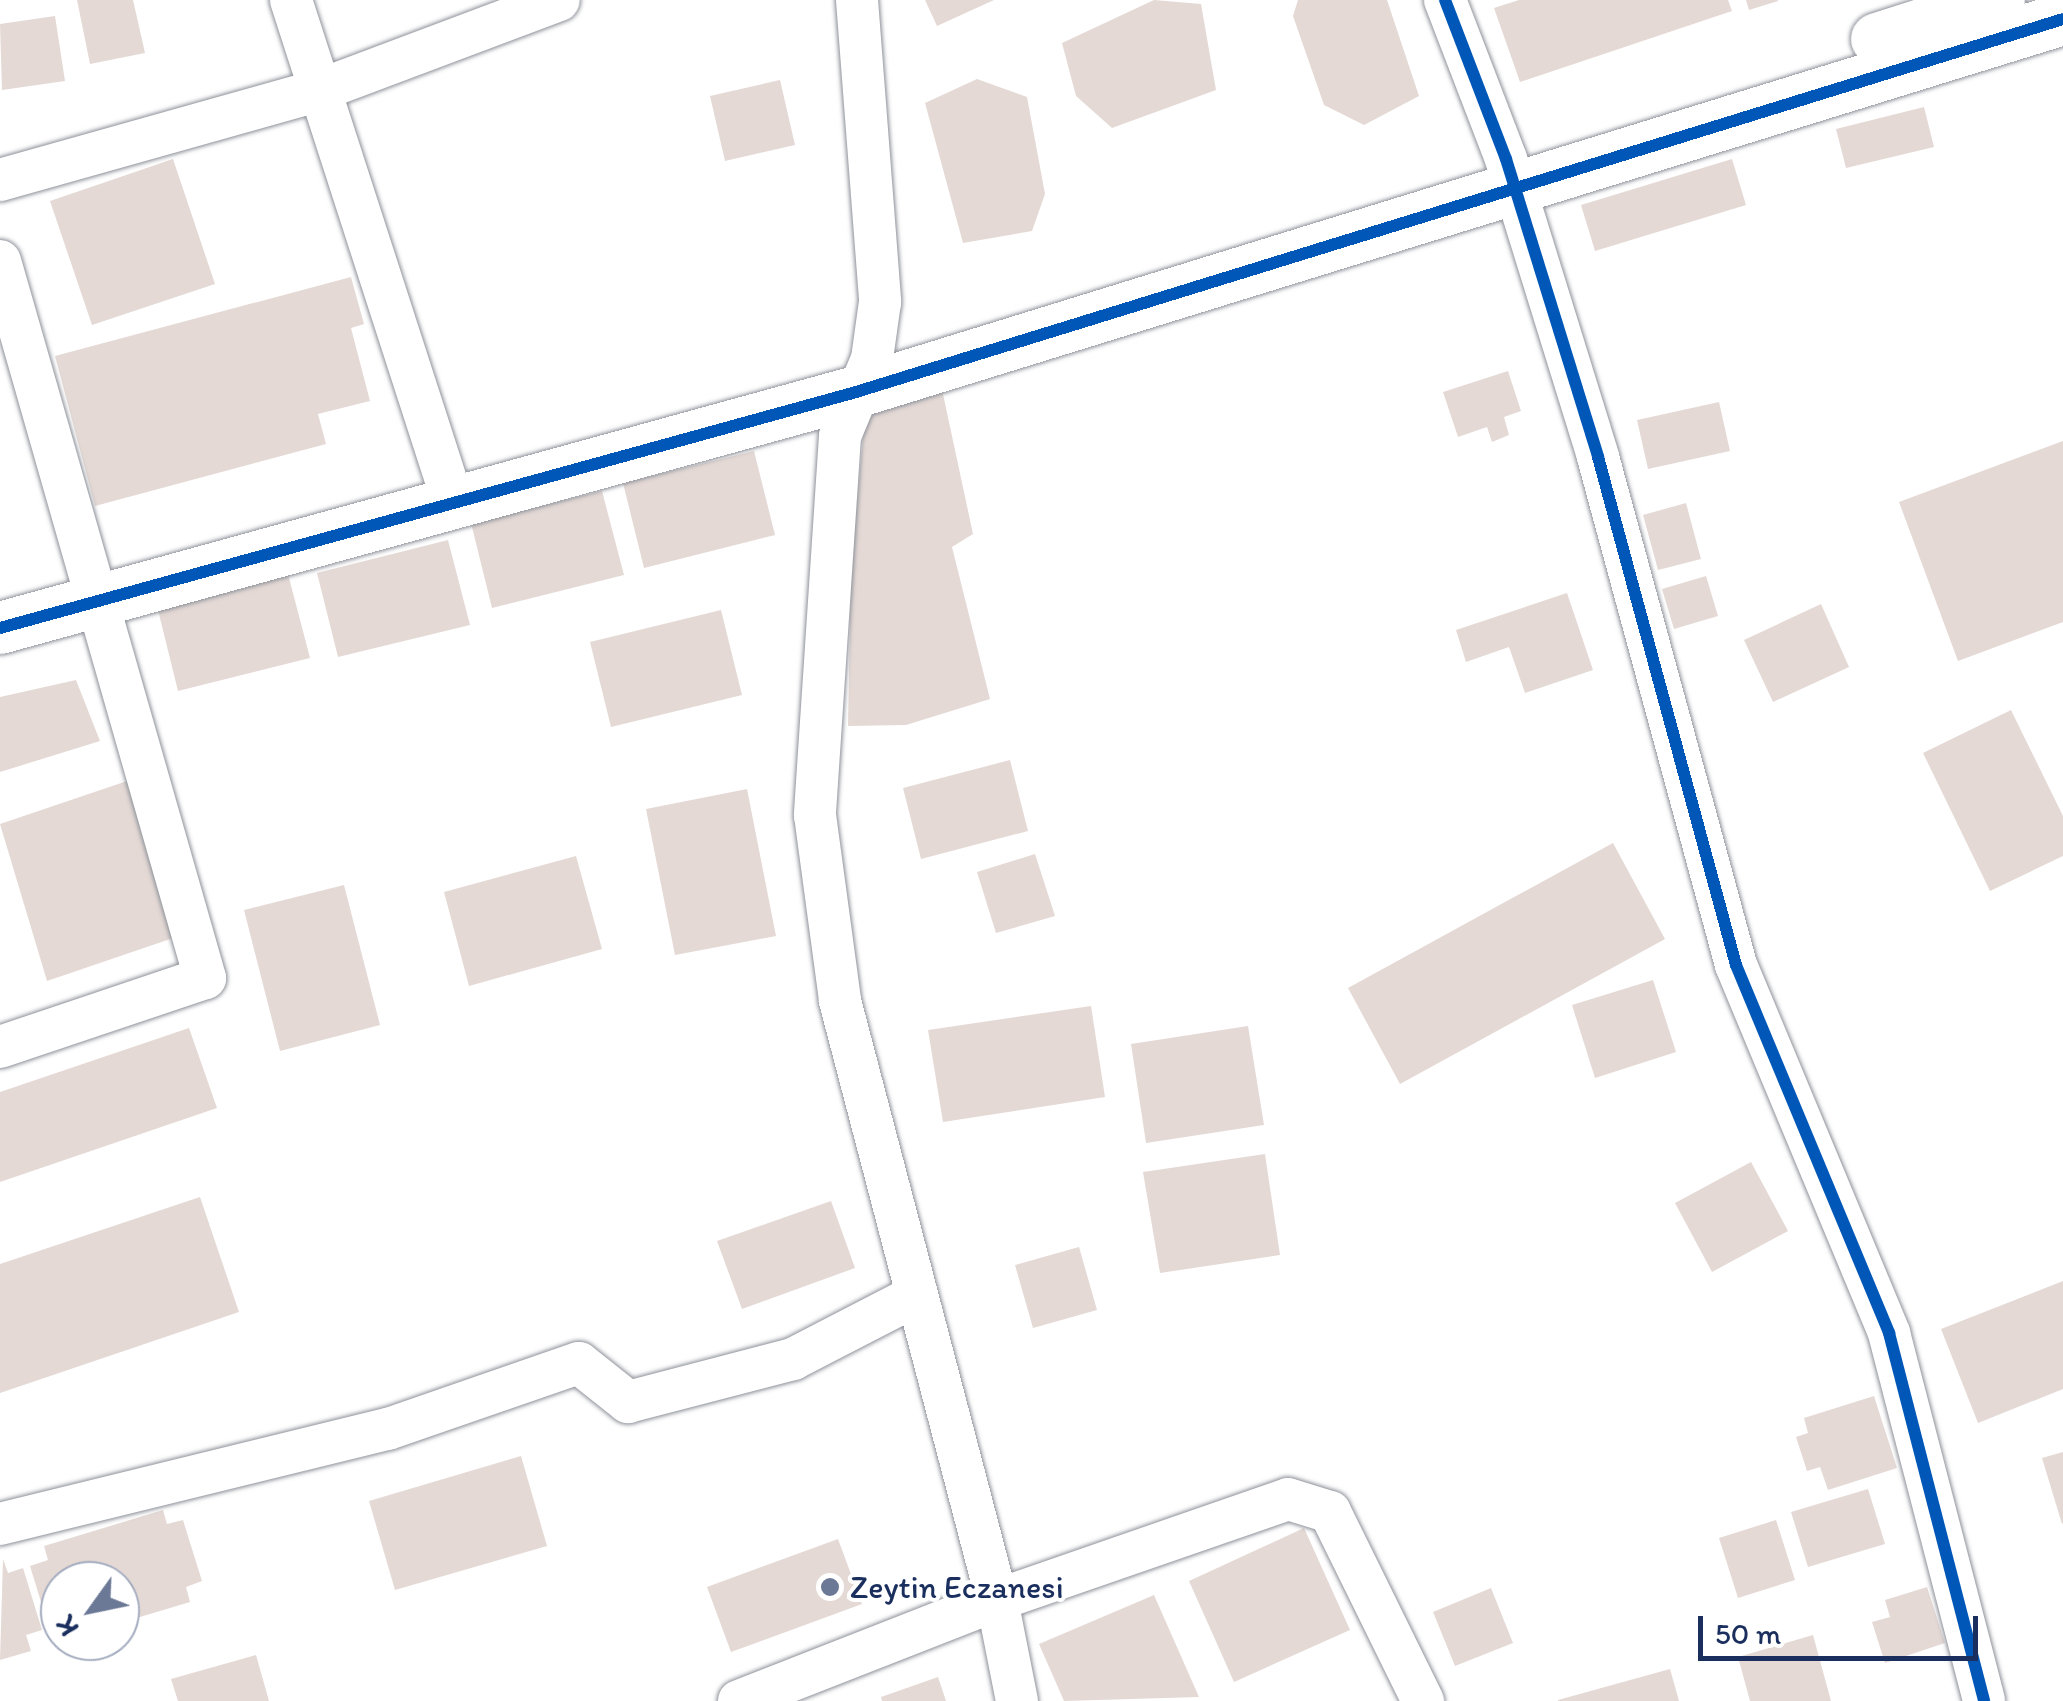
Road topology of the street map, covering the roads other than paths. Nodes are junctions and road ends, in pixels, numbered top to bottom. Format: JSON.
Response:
{"nodes":[{"id":1,"x":290,"y":0,"type":"edge"},
{"id":2,"x":558,"y":0,"type":"edge"},
{"id":3,"x":857,"y":0,"type":"edge"},
{"id":4,"x":1445,"y":0,"type":"edge"},
{"id":5,"x":1999,"y":0,"type":"edge"},
{"id":6,"x":2063,"y":19,"type":"edge"},
{"id":7,"x":320,"y":90,"type":"junction"},
{"id":8,"x":1511,"y":174,"type":"junction"},
{"id":9,"x":0,"y":180,"type":"edge"},
{"id":10,"x":0,"y":261,"type":"edge"},
{"id":11,"x":864,"y":375,"type":"junction"},
{"id":12,"x":446,"y":478,"type":"junction"},
{"id":13,"x":98,"y":589,"type":"junction"},
{"id":14,"x":0,"y":602,"type":"edge"},
{"id":15,"x":0,"y":628,"type":"edge"},
{"id":16,"x":0,"y":1047,"type":"edge"},
{"id":17,"x":913,"y":1297,"type":"junction"},
{"id":18,"x":0,"y":1524,"type":"edge"},
{"id":19,"x":997,"y":1600,"type":"junction"},
{"id":20,"x":739,"y":1701,"type":"edge"},
{"id":21,"x":1016,"y":1701,"type":"edge"},
{"id":22,"x":1423,"y":1701,"type":"edge"},
{"id":23,"x":1984,"y":1701,"type":"edge"}],
"edges":[{"from":1,"to":7,"type":"street"},
{"from":2,"to":7,"type":"street"},
{"from":3,"to":11,"type":"street"},
{"from":4,"to":8,"type":"street"},
{"from":5,"to":8,"type":"street"},
{"from":6,"to":8,"type":"street"},
{"from":7,"to":9,"type":"street"},
{"from":7,"to":12,"type":"street"},
{"from":8,"to":11,"type":"street"},
{"from":8,"to":23,"type":"street"},
{"from":10,"to":13,"type":"street"},
{"from":11,"to":12,"type":"street"},
{"from":11,"to":13,"type":"street"},
{"from":11,"to":17,"type":"street"},
{"from":12,"to":13,"type":"street"},
{"from":13,"to":14,"type":"street"},
{"from":13,"to":15,"type":"street"},
{"from":13,"to":16,"type":"street"},
{"from":17,"to":18,"type":"street"},
{"from":17,"to":19,"type":"street"},
{"from":19,"to":20,"type":"street"},
{"from":19,"to":21,"type":"street"},
{"from":19,"to":22,"type":"street"}]}
